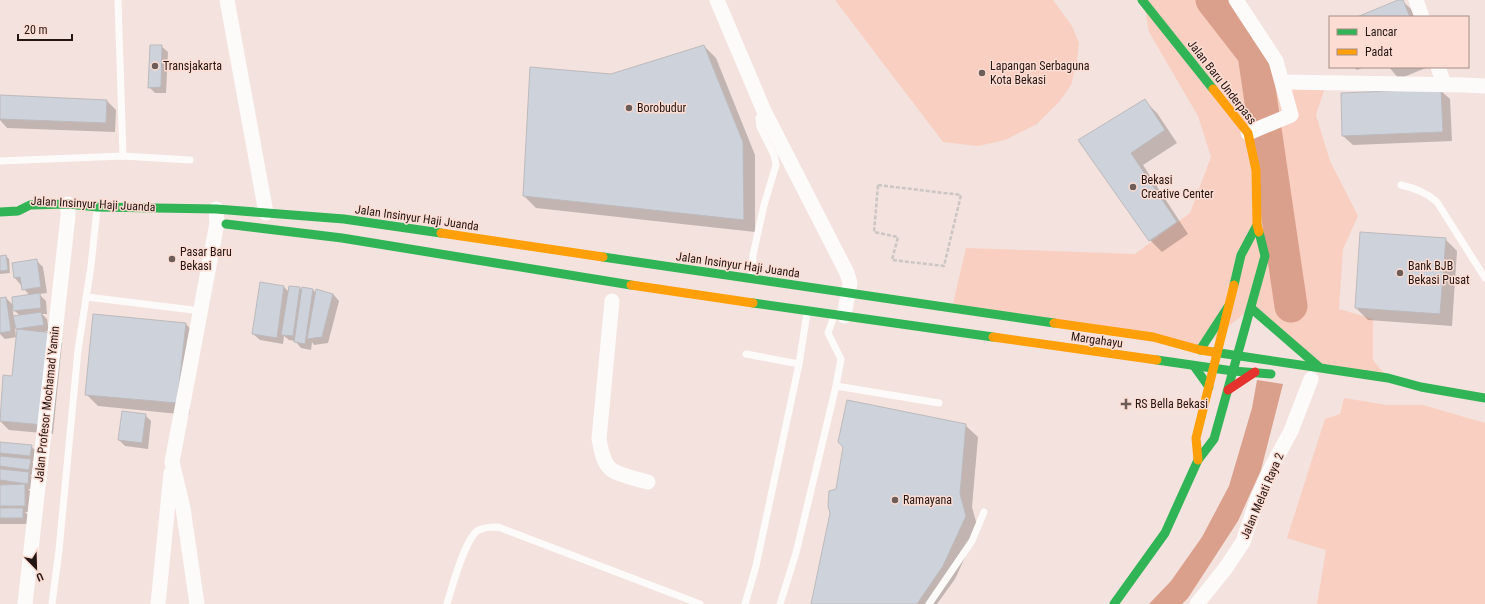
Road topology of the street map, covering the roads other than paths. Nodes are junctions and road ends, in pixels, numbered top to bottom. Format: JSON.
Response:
{"nodes":[{"id":1,"x":118,"y":0,"type":"edge"},
{"id":2,"x":227,"y":0,"type":"edge"},
{"id":3,"x":717,"y":0,"type":"edge"},
{"id":4,"x":1142,"y":0,"type":"edge"},
{"id":5,"x":1236,"y":0,"type":"edge"},
{"id":6,"x":1416,"y":0,"type":"edge"},
{"id":7,"x":1422,"y":16,"type":"edge"},
{"id":8,"x":1438,"y":68,"type":"edge"},
{"id":9,"x":1283,"y":82,"type":"junction"},
{"id":10,"x":1444,"y":84,"type":"junction"},
{"id":11,"x":1485,"y":86,"type":"edge"},
{"id":12,"x":764,"y":111,"type":"junction"},
{"id":13,"x":1248,"y":133,"type":"junction"},
{"id":14,"x":123,"y":156,"type":"junction"},
{"id":15,"x":190,"y":160,"type":"dead end"},
{"id":16,"x":0,"y":161,"type":"edge"},
{"id":17,"x":1401,"y":185,"type":"dead end"},
{"id":18,"x":97,"y":207,"type":"junction"},
{"id":19,"x":18,"y":210,"type":"junction"},
{"id":20,"x":0,"y":212,"type":"edge"},
{"id":21,"x":68,"y":213,"type":"junction"},
{"id":22,"x":266,"y":213,"type":"junction"},
{"id":23,"x":31,"y":214,"type":"dead end"},
{"id":24,"x":214,"y":218,"type":"junction"},
{"id":25,"x":1257,"y":225,"type":"junction"},
{"id":26,"x":343,"y":229,"type":"junction"},
{"id":27,"x":509,"y":254,"type":"junction"},
{"id":28,"x":715,"y":273,"type":"junction"},
{"id":29,"x":1485,"y":278,"type":"edge"},
{"id":30,"x":752,"y":279,"type":"junction"},
{"id":31,"x":613,"y":292,"type":"junction"},
{"id":32,"x":848,"y":292,"type":"junction"},
{"id":33,"x":712,"y":297,"type":"junction"},
{"id":34,"x":87,"y":298,"type":"junction"},
{"id":35,"x":1228,"y":307,"type":"junction"},
{"id":36,"x":1251,"y":308,"type":"junction"},
{"id":37,"x":201,"y":311,"type":"junction"},
{"id":38,"x":808,"y":311,"type":"junction"},
{"id":39,"x":839,"y":315,"type":"junction"},
{"id":40,"x":1200,"y":350,"type":"junction"},
{"id":41,"x":1218,"y":352,"type":"junction"},
{"id":42,"x":746,"y":354,"type":"dead end"},
{"id":43,"x":1238,"y":356,"type":"junction"},
{"id":44,"x":799,"y":364,"type":"junction"},
{"id":45,"x":1194,"y":366,"type":"junction"},
{"id":46,"x":1213,"y":369,"type":"junction"},
{"id":47,"x":1233,"y":371,"type":"junction"},
{"id":48,"x":1255,"y":372,"type":"junction"},
{"id":49,"x":1283,"y":376,"type":"dead end"},
{"id":50,"x":1313,"y":376,"type":"junction"},
{"id":51,"x":836,"y":386,"type":"junction"},
{"id":52,"x":1209,"y":387,"type":"junction"},
{"id":53,"x":1421,"y":387,"type":"junction"},
{"id":54,"x":1391,"y":389,"type":"dead end"},
{"id":55,"x":1228,"y":390,"type":"junction"},
{"id":56,"x":1485,"y":398,"type":"edge"},
{"id":57,"x":939,"y":403,"type":"dead end"},
{"id":58,"x":1198,"y":460,"type":"junction"},
{"id":59,"x":172,"y":462,"type":"junction"},
{"id":60,"x":648,"y":482,"type":"dead end"},
{"id":61,"x":984,"y":512,"type":"dead end"},
{"id":62,"x":25,"y":604,"type":"edge"},
{"id":63,"x":52,"y":604,"type":"edge"},
{"id":64,"x":158,"y":604,"type":"edge"},
{"id":65,"x":198,"y":604,"type":"edge"},
{"id":66,"x":447,"y":604,"type":"edge"},
{"id":67,"x":700,"y":604,"type":"edge"},
{"id":68,"x":745,"y":604,"type":"edge"},
{"id":69,"x":780,"y":604,"type":"edge"},
{"id":70,"x":929,"y":604,"type":"edge"},
{"id":71,"x":1114,"y":604,"type":"edge"},
{"id":72,"x":1197,"y":604,"type":"edge"}],
"edges":[{"from":1,"to":14,"type":"lane"},
{"from":2,"to":22,"type":"street"},
{"from":3,"to":12,"type":"street"},
{"from":4,"to":13,"type":"main road","name":"Jalan Baru Underpass"},
{"from":5,"to":9,"type":"street"},
{"from":6,"to":7,"type":"street"},
{"from":8,"to":10,"type":"street"},
{"from":9,"to":10,"type":"street"},
{"from":9,"to":13,"type":"street"},
{"from":10,"to":11,"type":"street"},
{"from":12,"to":30,"type":"lane"},
{"from":12,"to":32,"type":"street"},
{"from":13,"to":25,"type":"main road","name":"Jalan Baru Underpass"},
{"from":14,"to":15,"type":"lane"},
{"from":14,"to":16,"type":"lane"},
{"from":17,"to":29,"type":"lane"},
{"from":18,"to":21,"type":"main road","name":"Jalan Insinyur Haji Juanda"},
{"from":18,"to":24,"type":"main road","name":"Jalan Insinyur Haji Juanda"},
{"from":18,"to":34,"type":"lane"},
{"from":19,"to":20,"type":"main road","name":"Jalan Insinyur Haji Juanda"},
{"from":19,"to":21,"type":"main road","name":"Jalan Insinyur Haji Juanda"},
{"from":19,"to":23,"type":"main road","name":"Jalan Insinyur Haji Juanda"},
{"from":21,"to":62,"type":"street","name":"Jalan Profesor Mochamad Yamin"},
{"from":22,"to":24,"type":"main road","name":"Jalan Insinyur Haji Juanda"},
{"from":22,"to":26,"type":"main road","name":"Jalan Insinyur Haji Juanda"},
{"from":24,"to":26,"type":"main road","name":"Jalan Insinyur Haji Juanda"},
{"from":24,"to":37,"type":"street"},
{"from":25,"to":35,"type":"main road"},
{"from":25,"to":36,"type":"main road","name":"Jalan Baru Underpass"},
{"from":26,"to":27,"type":"main road","name":"Jalan Insinyur Haji Juanda"},
{"from":26,"to":27,"type":"main road","name":"Jalan Insinyur Haji Juanda"},
{"from":27,"to":28,"type":"main road","name":"Jalan Insinyur Haji Juanda"},
{"from":27,"to":31,"type":"main road","name":"Jalan Insinyur Haji Juanda"},
{"from":28,"to":30,"type":"main road","name":"Jalan Insinyur Haji Juanda"},
{"from":28,"to":33,"type":"main road"},
{"from":30,"to":32,"type":"main road","name":"Jalan Insinyur Haji Juanda"},
{"from":31,"to":33,"type":"main road","name":"Jalan Insinyur Haji Juanda"},
{"from":31,"to":60,"type":"street"},
{"from":32,"to":39,"type":"street"},
{"from":32,"to":40,"type":"main road","name":"Jalan Insinyur Haji Juanda"},
{"from":33,"to":38,"type":"main road","name":"Jalan Insinyur Haji Juanda"},
{"from":34,"to":37,"type":"lane"},
{"from":34,"to":63,"type":"lane"},
{"from":35,"to":40,"type":"main road"},
{"from":35,"to":41,"type":"main road"},
{"from":36,"to":43,"type":"main road","name":"Jalan Baru Underpass"},
{"from":36,"to":50,"type":"main road"},
{"from":37,"to":59,"type":"street"},
{"from":38,"to":39,"type":"main road","name":"Margahayu"},
{"from":38,"to":44,"type":"lane"},
{"from":39,"to":45,"type":"main road","name":"Margahayu"},
{"from":39,"to":51,"type":"lane"},
{"from":40,"to":41,"type":"main road","name":"Jalan Insinyur Haji Juanda"},
{"from":41,"to":43,"type":"main road","name":"Jalan Insinyur Haji Juanda"},
{"from":41,"to":46,"type":"main road"},
{"from":42,"to":44,"type":"lane"},
{"from":43,"to":47,"type":"main road","name":"Jalan Baru Underpass"},
{"from":43,"to":50,"type":"main road","name":"Jalan Insinyur Haji Juanda"},
{"from":44,"to":68,"type":"lane"},
{"from":45,"to":46,"type":"main road","name":"Margahayu"},
{"from":45,"to":52,"type":"main road"},
{"from":46,"to":47,"type":"main road","name":"Margahayu"},
{"from":46,"to":52,"type":"main road"},
{"from":47,"to":48,"type":"main road","name":"Margahayu"},
{"from":47,"to":55,"type":"main road","name":"Jalan Baru Underpass"},
{"from":48,"to":49,"type":"main road","name":"Margahayu"},
{"from":48,"to":55,"type":"main road"},
{"from":50,"to":53,"type":"main road","name":"Jalan Insinyur Haji Juanda"},
{"from":50,"to":72,"type":"street","name":"Jalan Melati Raya 2"},
{"from":51,"to":57,"type":"lane"},
{"from":51,"to":69,"type":"lane"},
{"from":52,"to":58,"type":"main road"},
{"from":53,"to":54,"type":"main road"},
{"from":53,"to":56,"type":"main road"},
{"from":55,"to":58,"type":"main road","name":"Jalan Baru Underpass"},
{"from":58,"to":71,"type":"main road","name":"Jalan Baru Underpass"},
{"from":59,"to":64,"type":"street"},
{"from":59,"to":65,"type":"street"},
{"from":61,"to":70,"type":"lane"},
{"from":66,"to":67,"type":"lane"}]}
